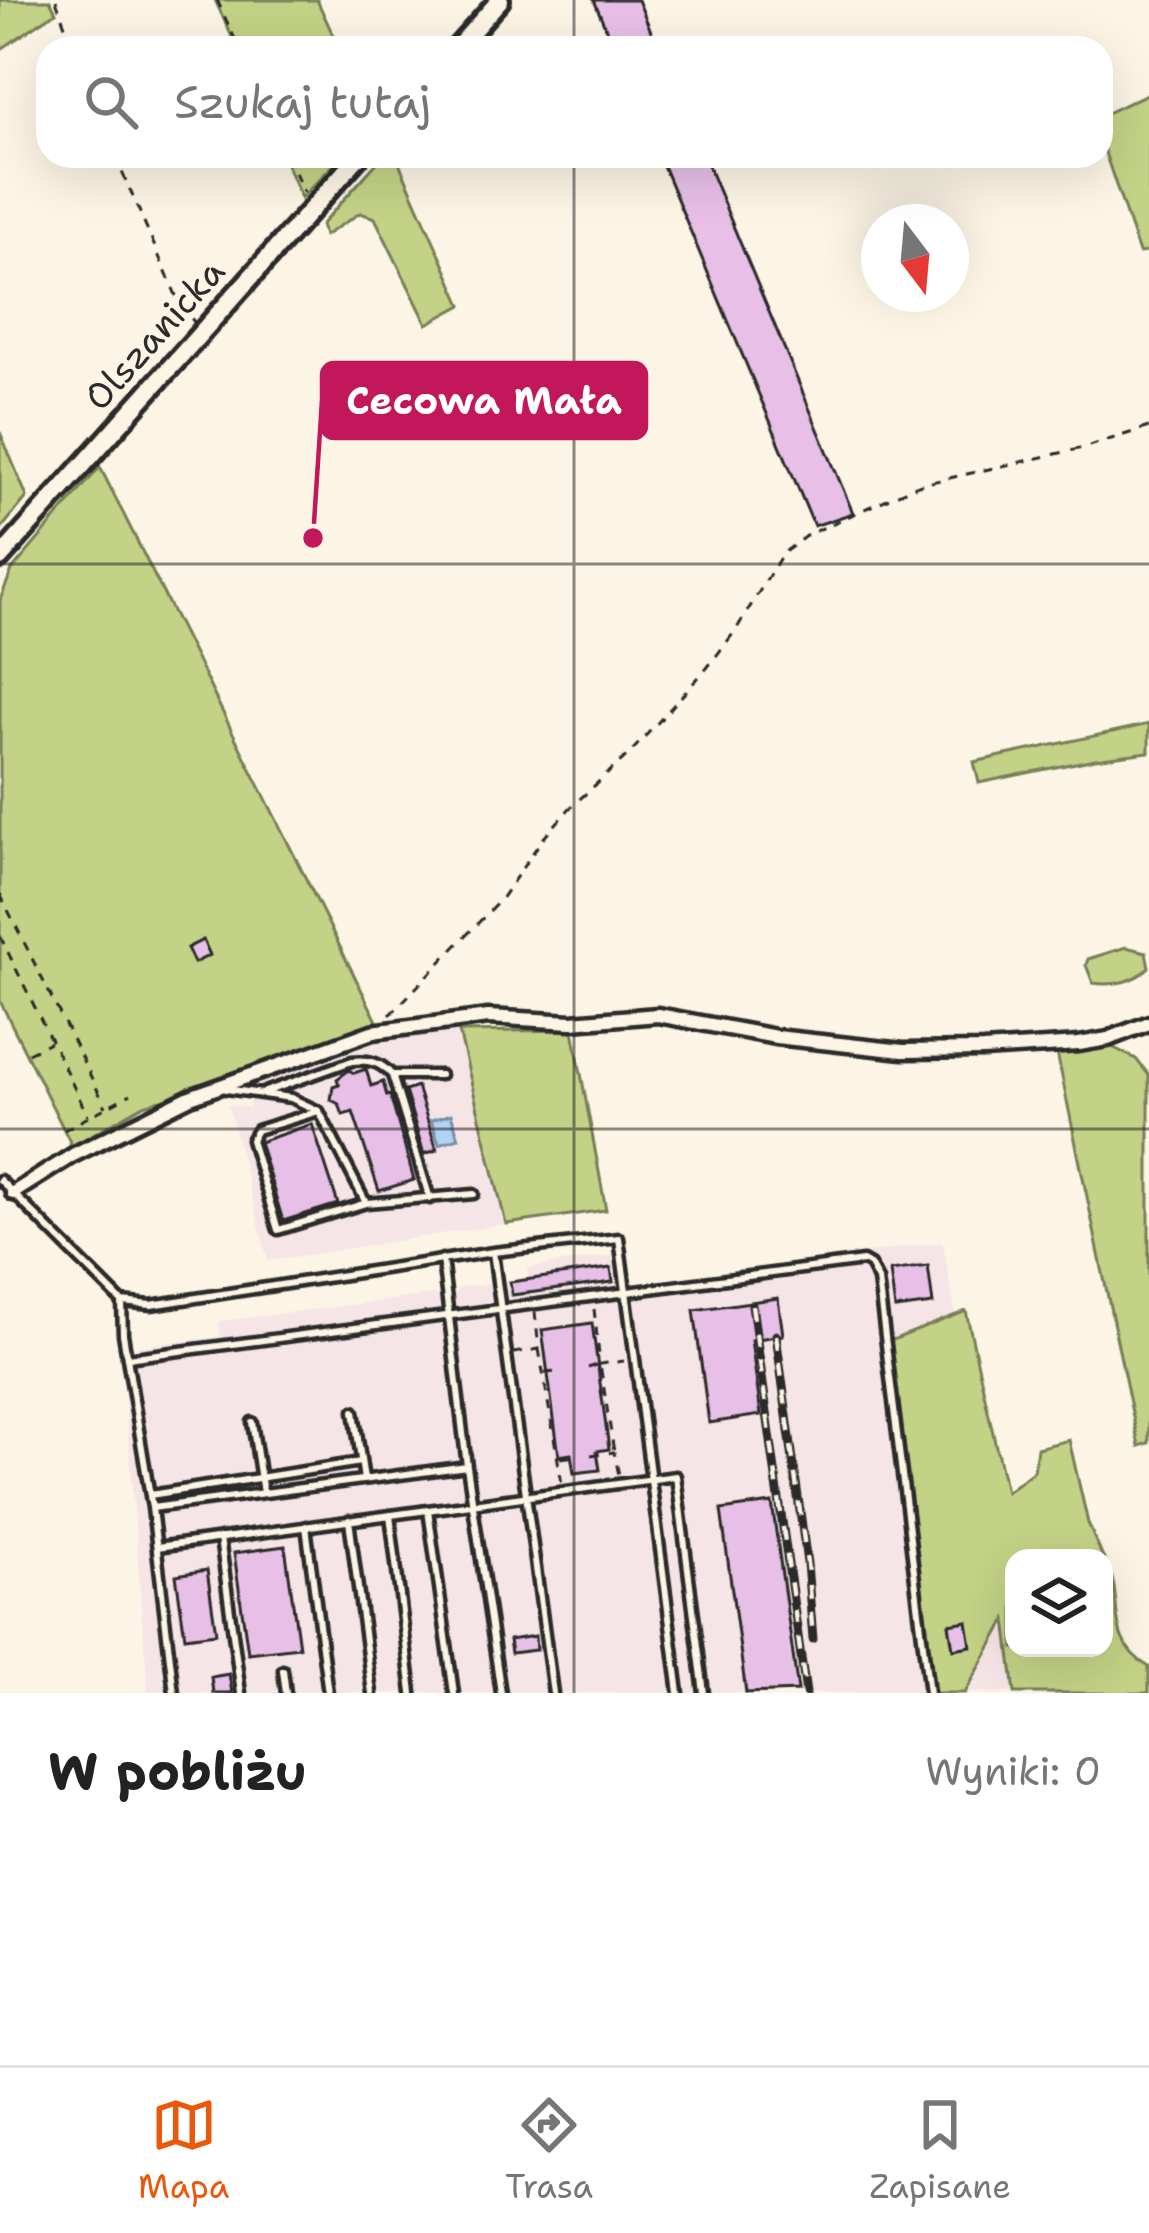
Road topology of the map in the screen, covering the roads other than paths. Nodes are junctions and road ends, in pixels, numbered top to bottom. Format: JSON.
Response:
{"nodes":[{"id":1,"x":500,"y":0,"type":"edge"},
{"id":2,"x":468,"y":36,"type":"edge"},
{"id":3,"x":348,"y":168,"type":"edge"},
{"id":4,"x":0,"y":558,"type":"edge"},
{"id":5,"x":1149,"y":1023,"type":"edge"},
{"id":6,"x":440,"y":1075,"type":"dead end"},
{"id":7,"x":392,"y":1076,"type":"junction"},
{"id":8,"x":220,"y":1088,"type":"junction"},
{"id":9,"x":260,"y":1094,"type":"junction"},
{"id":10,"x":319,"y":1111,"type":"junction"},
{"id":11,"x":0,"y":1180,"type":"edge"},
{"id":12,"x":13,"y":1193,"type":"junction"},
{"id":13,"x":474,"y":1194,"type":"dead end"},
{"id":14,"x":430,"y":1199,"type":"junction"},
{"id":15,"x":366,"y":1204,"type":"junction"},
{"id":16,"x":493,"y":1252,"type":"junction"},
{"id":17,"x":442,"y":1259,"type":"junction"},
{"id":18,"x":626,"y":1290,"type":"junction"},
{"id":19,"x":122,"y":1302,"type":"junction"},
{"id":20,"x":500,"y":1307,"type":"junction"},
{"id":21,"x":449,"y":1314,"type":"junction"},
{"id":22,"x":127,"y":1358,"type":"junction"},
{"id":23,"x":354,"y":1411,"type":"dead end"},
{"id":24,"x":253,"y":1422,"type":"dead end"},
{"id":25,"x":362,"y":1462,"type":"junction"},
{"id":26,"x":467,"y":1466,"type":"junction"},
{"id":27,"x":261,"y":1477,"type":"junction"},
{"id":28,"x":651,"y":1479,"type":"junction"},
{"id":29,"x":364,"y":1480,"type":"junction"},
{"id":30,"x":263,"y":1493,"type":"junction"},
{"id":31,"x":150,"y":1495,"type":"junction"},
{"id":32,"x":527,"y":1496,"type":"junction"},
{"id":33,"x":472,"y":1503,"type":"junction"},
{"id":34,"x":152,"y":1508,"type":"junction"},
{"id":35,"x":428,"y":1510,"type":"junction"},
{"id":36,"x":390,"y":1515,"type":"junction"},
{"id":37,"x":349,"y":1520,"type":"junction"},
{"id":38,"x":306,"y":1526,"type":"junction"},
{"id":39,"x":220,"y":1538,"type":"junction"},
{"id":40,"x":157,"y":1547,"type":"junction"},
{"id":41,"x":283,"y":1670,"type":"dead end"},
{"id":42,"x":174,"y":1693,"type":"edge"},
{"id":43,"x":241,"y":1693,"type":"edge"},
{"id":44,"x":286,"y":1693,"type":"edge"},
{"id":45,"x":328,"y":1693,"type":"edge"},
{"id":46,"x":372,"y":1693,"type":"edge"},
{"id":47,"x":412,"y":1693,"type":"edge"},
{"id":48,"x":454,"y":1693,"type":"edge"},
{"id":49,"x":501,"y":1693,"type":"edge"},
{"id":50,"x":553,"y":1693,"type":"edge"},
{"id":51,"x":679,"y":1693,"type":"edge"},
{"id":52,"x":704,"y":1693,"type":"edge"},
{"id":53,"x":929,"y":1693,"type":"edge"}],
"edges":[{"from":1,"to":2,"type":"street"},
{"from":3,"to":4,"type":"street","name":"Olszanicka"},
{"from":5,"to":8,"type":"street"},
{"from":6,"to":7,"type":"lane"},
{"from":7,"to":9,"type":"lane"},
{"from":7,"to":14,"type":"lane"},
{"from":8,"to":9,"type":"lane"},
{"from":8,"to":12,"type":"street"},
{"from":9,"to":10,"type":"lane"},
{"from":10,"to":15,"type":"lane"},
{"from":10,"to":15,"type":"lane"},
{"from":11,"to":12,"type":"lane"},
{"from":12,"to":19,"type":"lane"},
{"from":13,"to":14,"type":"lane"},
{"from":14,"to":15,"type":"lane"},
{"from":16,"to":17,"type":"lane"},
{"from":16,"to":18,"type":"lane"},
{"from":16,"to":20,"type":"lane"},
{"from":17,"to":19,"type":"lane"},
{"from":17,"to":21,"type":"lane"},
{"from":18,"to":20,"type":"lane"},
{"from":18,"to":28,"type":"lane"},
{"from":18,"to":53,"type":"lane"},
{"from":19,"to":22,"type":"lane"},
{"from":20,"to":21,"type":"lane"},
{"from":20,"to":32,"type":"lane"},
{"from":21,"to":22,"type":"lane"},
{"from":21,"to":26,"type":"lane"},
{"from":22,"to":31,"type":"lane"},
{"from":23,"to":25,"type":"lane"},
{"from":24,"to":27,"type":"lane"},
{"from":25,"to":27,"type":"lane"},
{"from":25,"to":29,"type":"lane"},
{"from":26,"to":29,"type":"lane"},
{"from":26,"to":33,"type":"lane"},
{"from":27,"to":30,"type":"lane"},
{"from":27,"to":31,"type":"lane"},
{"from":28,"to":32,"type":"lane"},
{"from":28,"to":51,"type":"lane"},
{"from":28,"to":52,"type":"lane"},
{"from":29,"to":30,"type":"lane"},
{"from":30,"to":34,"type":"lane"},
{"from":31,"to":34,"type":"lane"},
{"from":32,"to":33,"type":"lane"},
{"from":32,"to":50,"type":"lane"},
{"from":33,"to":35,"type":"lane"},
{"from":33,"to":49,"type":"lane"},
{"from":34,"to":40,"type":"lane"},
{"from":35,"to":36,"type":"lane"},
{"from":35,"to":48,"type":"lane"},
{"from":36,"to":37,"type":"lane"},
{"from":36,"to":47,"type":"lane"},
{"from":37,"to":38,"type":"lane"},
{"from":37,"to":46,"type":"lane"},
{"from":38,"to":39,"type":"lane"},
{"from":38,"to":45,"type":"lane"},
{"from":39,"to":40,"type":"lane"},
{"from":39,"to":43,"type":"lane"},
{"from":40,"to":42,"type":"lane"},
{"from":41,"to":44,"type":"lane"}]}
